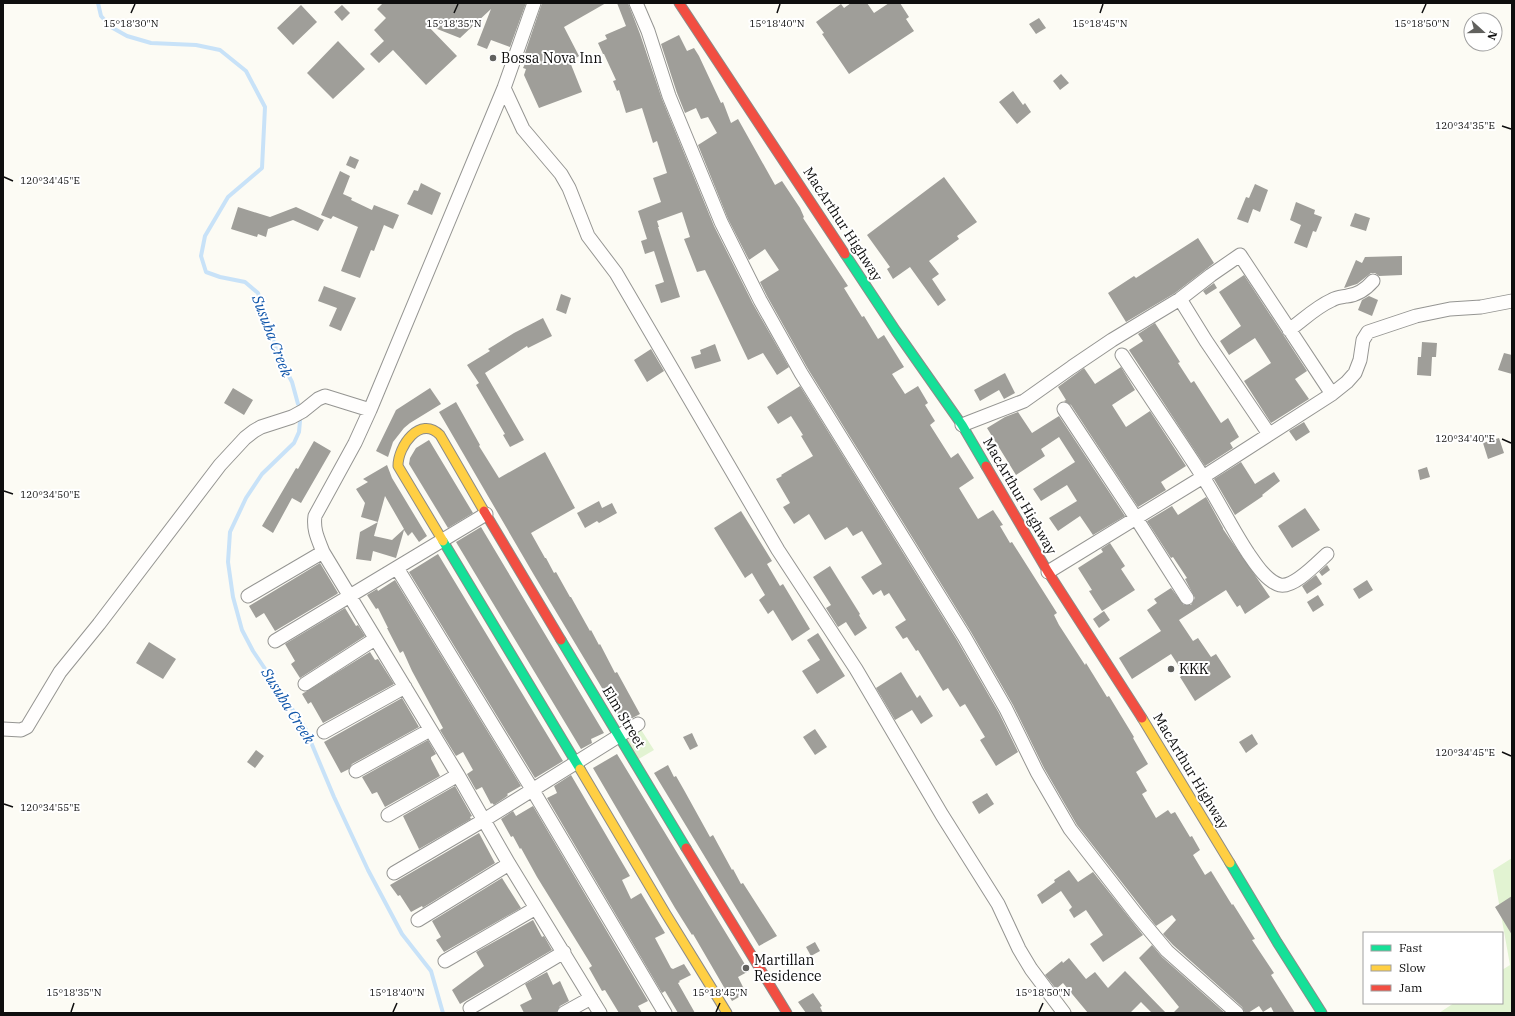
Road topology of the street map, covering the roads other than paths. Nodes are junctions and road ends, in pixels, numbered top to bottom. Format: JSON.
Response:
{"nodes":[{"id":1,"x":534,"y":3,"type":"edge"},
{"id":2,"x":636,"y":3,"type":"edge"},
{"id":3,"x":679,"y":3,"type":"edge"},
{"id":4,"x":504,"y":88,"type":"junction"},
{"id":5,"x":1373,"y":281,"type":"dead end"},
{"id":6,"x":1180,"y":299,"type":"junction"},
{"id":7,"x":1512,"y":301,"type":"edge"},
{"id":8,"x":1289,"y":330,"type":"junction"},
{"id":9,"x":1122,"y":356,"type":"dead end"},
{"id":10,"x":1332,"y":394,"type":"junction"},
{"id":11,"x":370,"y":410,"type":"junction"},
{"id":12,"x":1064,"y":410,"type":"dead end"},
{"id":13,"x":962,"y":425,"type":"junction"},
{"id":14,"x":1269,"y":434,"type":"junction"},
{"id":15,"x":1203,"y":477,"type":"junction"},
{"id":16,"x":486,"y":514,"type":"junction"},
{"id":17,"x":1136,"y":518,"type":"junction"},
{"id":18,"x":442,"y":541,"type":"junction"},
{"id":19,"x":324,"y":552,"type":"junction"},
{"id":20,"x":1327,"y":554,"type":"dead end"},
{"id":21,"x":397,"y":568,"type":"junction"},
{"id":22,"x":1048,"y":572,"type":"junction"},
{"id":23,"x":350,"y":595,"type":"junction"},
{"id":24,"x":248,"y":596,"type":"dead end"},
{"id":25,"x":1187,"y":598,"type":"dead end"},
{"id":26,"x":375,"y":639,"type":"junction"},
{"id":27,"x":275,"y":641,"type":"dead end"},
{"id":28,"x":305,"y":684,"type":"dead end"},
{"id":29,"x":405,"y":687,"type":"junction"},
{"id":30,"x":638,"y":724,"type":"dead end"},
{"id":31,"x":3,"y":729,"type":"edge"},
{"id":32,"x":430,"y":730,"type":"junction"},
{"id":33,"x":324,"y":732,"type":"dead end"},
{"id":34,"x":618,"y":735,"type":"junction"},
{"id":35,"x":576,"y":762,"type":"junction"},
{"id":36,"x":356,"y":771,"type":"dead end"},
{"id":37,"x":458,"y":775,"type":"junction"},
{"id":38,"x":532,"y":789,"type":"junction"},
{"id":39,"x":388,"y":815,"type":"dead end"},
{"id":40,"x":484,"y":820,"type":"junction"},
{"id":41,"x":509,"y":864,"type":"junction"},
{"id":42,"x":394,"y":873,"type":"dead end"},
{"id":43,"x":536,"y":908,"type":"junction"},
{"id":44,"x":418,"y":920,"type":"dead end"},
{"id":45,"x":564,"y":952,"type":"junction"},
{"id":46,"x":445,"y":961,"type":"dead end"},
{"id":47,"x":591,"y":998,"type":"junction"},
{"id":48,"x":470,"y":1008,"type":"dead end"},
{"id":49,"x":564,"y":1013,"type":"edge"},
{"id":50,"x":600,"y":1013,"type":"edge"},
{"id":51,"x":665,"y":1013,"type":"edge"},
{"id":52,"x":727,"y":1013,"type":"edge"},
{"id":53,"x":787,"y":1013,"type":"edge"},
{"id":54,"x":1064,"y":1013,"type":"edge"},
{"id":55,"x":1237,"y":1013,"type":"edge"},
{"id":56,"x":1322,"y":1013,"type":"edge"}],
"edges":[{"from":1,"to":4,"type":"street"},
{"from":2,"to":55,"type":"street"},
{"from":3,"to":13,"type":"main road","name":"MacArthur Highway"},
{"from":4,"to":11,"type":"street"},
{"from":4,"to":54,"type":"street"},
{"from":5,"to":8,"type":"street"},
{"from":6,"to":8,"type":"street"},
{"from":6,"to":13,"type":"street"},
{"from":6,"to":14,"type":"street"},
{"from":7,"to":10,"type":"street"},
{"from":8,"to":10,"type":"street"},
{"from":9,"to":15,"type":"street"},
{"from":10,"to":14,"type":"street"},
{"from":11,"to":19,"type":"street"},
{"from":11,"to":31,"type":"street"},
{"from":12,"to":17,"type":"street"},
{"from":13,"to":22,"type":"main road","name":"MacArthur Highway"},
{"from":14,"to":15,"type":"street"},
{"from":15,"to":17,"type":"street"},
{"from":15,"to":20,"type":"street"},
{"from":16,"to":18,"type":"street"},
{"from":16,"to":18,"type":"main road","name":"Elm Street"},
{"from":16,"to":34,"type":"main road","name":"Elm Street"},
{"from":17,"to":22,"type":"street"},
{"from":17,"to":25,"type":"street"},
{"from":18,"to":21,"type":"street"},
{"from":18,"to":35,"type":"main road"},
{"from":19,"to":23,"type":"street"},
{"from":19,"to":24,"type":"street"},
{"from":21,"to":23,"type":"street"},
{"from":21,"to":38,"type":"street"},
{"from":22,"to":56,"type":"main road","name":"MacArthur Highway"},
{"from":23,"to":26,"type":"street"},
{"from":23,"to":27,"type":"street"},
{"from":26,"to":28,"type":"street"},
{"from":26,"to":29,"type":"street"},
{"from":29,"to":32,"type":"street"},
{"from":29,"to":33,"type":"street"},
{"from":30,"to":34,"type":"street"},
{"from":32,"to":36,"type":"street"},
{"from":32,"to":37,"type":"street"},
{"from":34,"to":35,"type":"street"},
{"from":34,"to":53,"type":"main road","name":"Elm Street"},
{"from":35,"to":38,"type":"street"},
{"from":35,"to":52,"type":"main road"},
{"from":37,"to":39,"type":"street"},
{"from":37,"to":40,"type":"street"},
{"from":38,"to":40,"type":"street"},
{"from":38,"to":51,"type":"street"},
{"from":40,"to":41,"type":"street"},
{"from":40,"to":42,"type":"street"},
{"from":41,"to":43,"type":"street"},
{"from":41,"to":44,"type":"street"},
{"from":43,"to":45,"type":"street"},
{"from":43,"to":46,"type":"street"},
{"from":45,"to":47,"type":"street"},
{"from":45,"to":48,"type":"street"},
{"from":47,"to":49,"type":"street"},
{"from":47,"to":50,"type":"street"}]}
